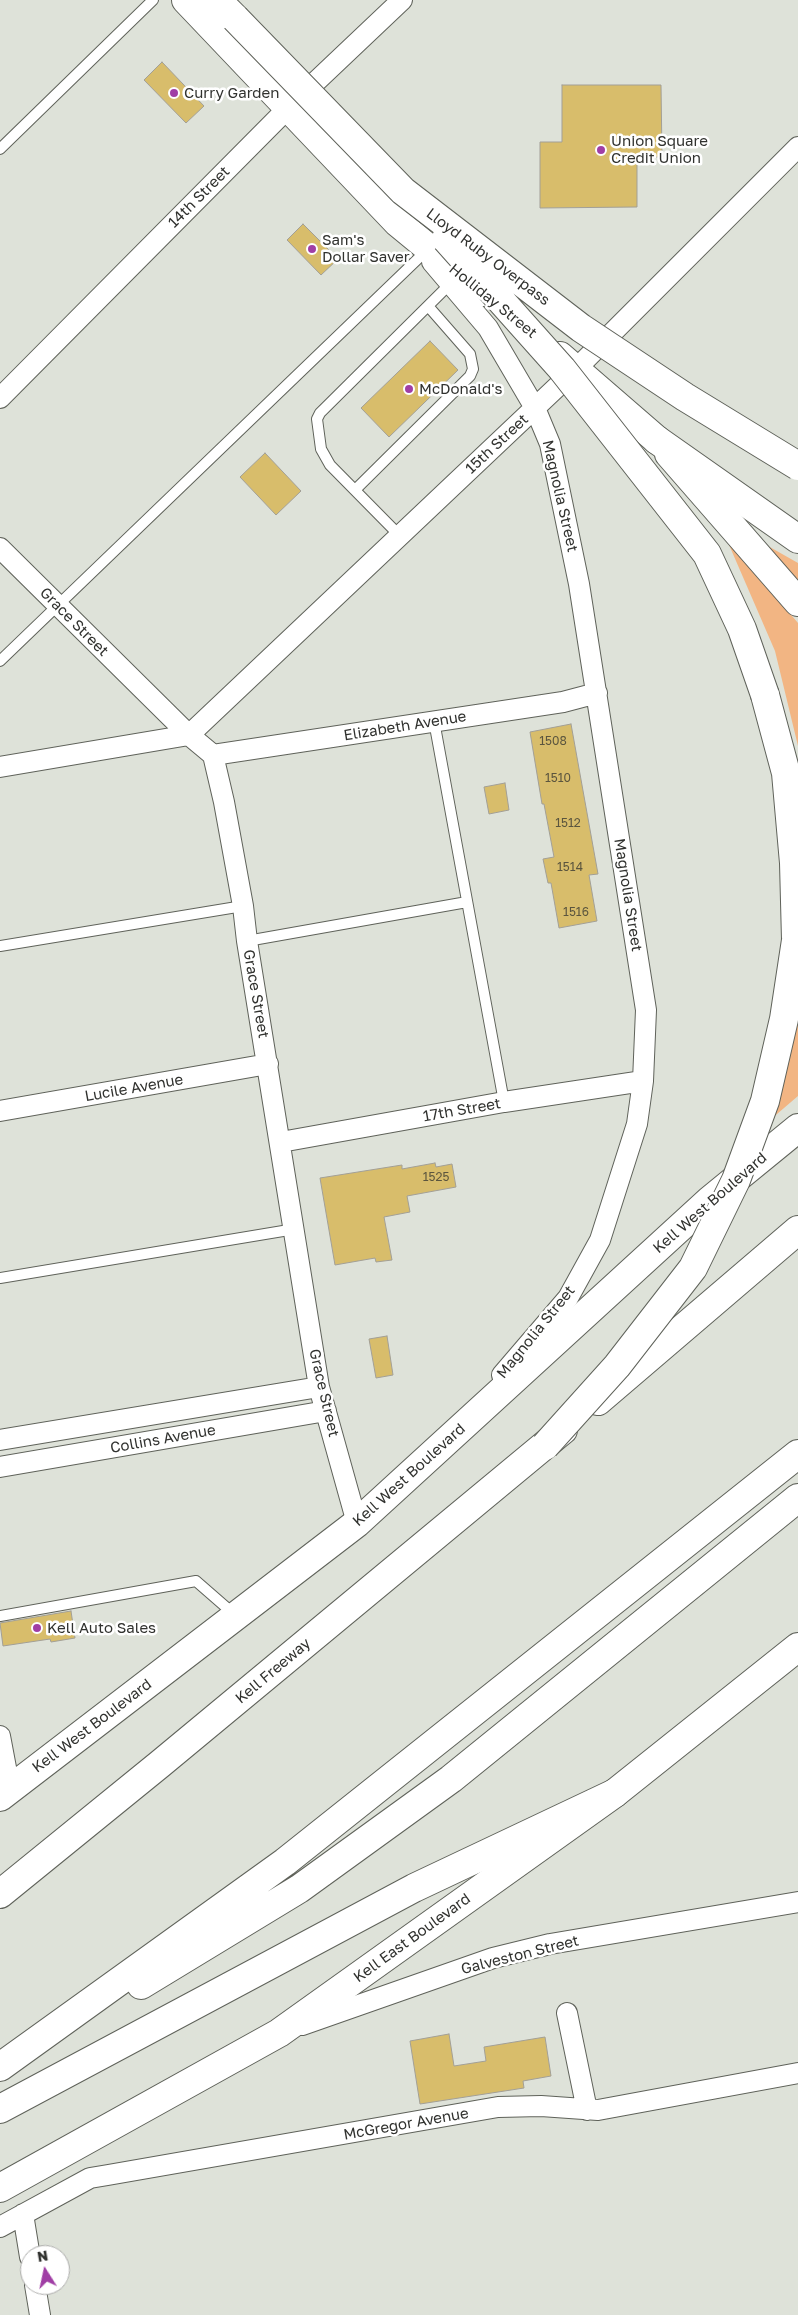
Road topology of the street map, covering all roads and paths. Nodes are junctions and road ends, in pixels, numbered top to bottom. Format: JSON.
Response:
{"nodes":[{"id":1,"x":153,"y":0,"type":"edge"},
{"id":2,"x":186,"y":0,"type":"edge"},
{"id":3,"x":217,"y":0,"type":"edge"},
{"id":4,"x":402,"y":0,"type":"edge"},
{"id":5,"x":288,"y":108,"type":"junction"},
{"id":6,"x":798,"y":147,"type":"edge"},
{"id":7,"x":0,"y":149,"type":"edge"},
{"id":8,"x":403,"y":191,"type":"junction"},
{"id":9,"x":398,"y":223,"type":"junction"},
{"id":10,"x":424,"y":254,"type":"junction"},
{"id":11,"x":450,"y":284,"type":"junction"},
{"id":12,"x":428,"y":306,"type":"junction"},
{"id":13,"x":576,"y":369,"type":"junction"},
{"id":14,"x":0,"y":398,"type":"edge"},
{"id":15,"x":535,"y":408,"type":"junction"},
{"id":16,"x":657,"y":440,"type":"junction"},
{"id":17,"x":798,"y":466,"type":"edge"},
{"id":18,"x":355,"y":490,"type":"junction"},
{"id":19,"x":400,"y":536,"type":"junction"},
{"id":20,"x":798,"y":539,"type":"edge"},
{"id":21,"x":0,"y":548,"type":"edge"},
{"id":22,"x":798,"y":602,"type":"edge"},
{"id":23,"x":59,"y":606,"type":"junction"},
{"id":24,"x":0,"y":662,"type":"edge"},
{"id":25,"x":597,"y":693,"type":"junction"},
{"id":26,"x":434,"y":722,"type":"junction"},
{"id":27,"x":189,"y":735,"type":"junction"},
{"id":28,"x":213,"y":755,"type":"junction"},
{"id":29,"x":0,"y":767,"type":"edge"},
{"id":30,"x":468,"y":902,"type":"junction"},
{"id":31,"x":243,"y":906,"type":"junction"},
{"id":32,"x":247,"y":941,"type":"junction"},
{"id":33,"x":0,"y":946,"type":"edge"},
{"id":34,"x":268,"y":1064,"type":"junction"},
{"id":35,"x":643,"y":1081,"type":"junction"},
{"id":36,"x":504,"y":1102,"type":"junction"},
{"id":37,"x":0,"y":1111,"type":"edge"},
{"id":38,"x":798,"y":1128,"type":"edge"},
{"id":39,"x":281,"y":1142,"type":"junction"},
{"id":40,"x":295,"y":1229,"type":"junction"},
{"id":41,"x":798,"y":1230,"type":"edge"},
{"id":42,"x":0,"y":1278,"type":"edge"},
{"id":43,"x":319,"y":1387,"type":"junction"},
{"id":44,"x":326,"y":1411,"type":"junction"},
{"id":45,"x":0,"y":1440,"type":"edge"},
{"id":46,"x":545,"y":1446,"type":"junction"},
{"id":47,"x":798,"y":1454,"type":"edge"},
{"id":48,"x":0,"y":1467,"type":"edge"},
{"id":49,"x":798,"y":1498,"type":"edge"},
{"id":50,"x":357,"y":1523,"type":"junction"},
{"id":51,"x":0,"y":1616,"type":"edge"},
{"id":52,"x":236,"y":1616,"type":"junction"},
{"id":53,"x":798,"y":1647,"type":"edge"},
{"id":54,"x":0,"y":1736,"type":"edge"},
{"id":55,"x":3,"y":1792,"type":"edge"},
{"id":56,"x":615,"y":1793,"type":"junction"},
{"id":57,"x":0,"y":1894,"type":"edge"},
{"id":58,"x":798,"y":1902,"type":"edge"},
{"id":59,"x":567,"y":2013,"type":"dead end"},
{"id":60,"x":279,"y":2033,"type":"junction"},
{"id":61,"x":0,"y":2068,"type":"edge"},
{"id":62,"x":798,"y":2073,"type":"edge"},
{"id":63,"x":0,"y":2109,"type":"edge"},
{"id":64,"x":587,"y":2110,"type":"junction"},
{"id":65,"x":0,"y":2188,"type":"edge"},
{"id":66,"x":23,"y":2214,"type":"junction"},
{"id":67,"x":0,"y":2227,"type":"edge"},
{"id":68,"x":28,"y":2245,"type":"edge"},
{"id":69,"x":37,"y":2295,"type":"edge"},
{"id":70,"x":40,"y":2315,"type":"edge"}],
"edges":[{"from":1,"to":7,"type":"lane"},
{"from":2,"to":5,"type":"main road","name":"Holliday Street"},
{"from":3,"to":8,"type":"main road","name":"Lloyd Ruby Overpass","bridge":true},
{"from":4,"to":5,"type":"street","name":"14th Street"},
{"from":5,"to":9,"type":"main road","name":"Holliday Street"},
{"from":5,"to":14,"type":"street","name":"14th Street"},
{"from":6,"to":13,"type":"street","name":"15th Street"},
{"from":8,"to":17,"type":"main road","name":"Lloyd Ruby Overpass","bridge":true},
{"from":8,"to":46,"type":"main road","bridge":true},
{"from":9,"to":10,"type":"street","name":"Magnolia Street"},
{"from":9,"to":13,"type":"main road","name":"Holliday Street"},
{"from":10,"to":11,"type":"street","name":"Magnolia Street"},
{"from":10,"to":23,"type":"lane"},
{"from":11,"to":12,"type":"lane"},
{"from":11,"to":15,"type":"street","name":"Magnolia Street"},
{"from":12,"to":18,"type":"lane"},
{"from":12,"to":18,"type":"lane"},
{"from":13,"to":15,"type":"street","name":"15th Street"},
{"from":13,"to":16,"type":"main road","name":"Holliday Street"},
{"from":15,"to":19,"type":"street","name":"15th Street"},
{"from":15,"to":25,"type":"street","name":"Magnolia Street"},
{"from":16,"to":20,"type":"main road"},
{"from":16,"to":22,"type":"main road","name":"Holliday Street"},
{"from":18,"to":19,"type":"lane"},
{"from":19,"to":27,"type":"street","name":"15th Street"},
{"from":21,"to":23,"type":"street","name":"Grace Street"},
{"from":23,"to":24,"type":"lane"},
{"from":23,"to":27,"type":"street","name":"Grace Street"},
{"from":25,"to":26,"type":"street","name":"Elizabeth Avenue"},
{"from":25,"to":35,"type":"street","name":"Magnolia Street"},
{"from":26,"to":28,"type":"street","name":"Elizabeth Avenue"},
{"from":26,"to":30,"type":"lane"},
{"from":27,"to":28,"type":"street","name":"Grace Street"},
{"from":27,"to":29,"type":"street"},
{"from":28,"to":31,"type":"street","name":"Grace Street"},
{"from":30,"to":32,"type":"lane"},
{"from":30,"to":36,"type":"lane"},
{"from":31,"to":32,"type":"street","name":"Grace Street"},
{"from":31,"to":33,"type":"lane"},
{"from":32,"to":34,"type":"street","name":"Grace Street"},
{"from":34,"to":37,"type":"street","name":"Lucile Avenue"},
{"from":34,"to":39,"type":"street","name":"Grace Street"},
{"from":35,"to":36,"type":"street","name":"17th Street"},
{"from":35,"to":50,"type":"street","name":"Magnolia Street"},
{"from":36,"to":39,"type":"street","name":"17th Street"},
{"from":38,"to":50,"type":"main road","name":"Kell West Boulevard"},
{"from":39,"to":40,"type":"street","name":"Grace Street"},
{"from":40,"to":42,"type":"lane"},
{"from":40,"to":43,"type":"street","name":"Grace Street"},
{"from":41,"to":46,"type":"main road","bridge":true},
{"from":43,"to":44,"type":"street","name":"Grace Street"},
{"from":43,"to":45,"type":"street","name":"Collins Avenue"},
{"from":44,"to":48,"type":"street","name":"Collins Avenue"},
{"from":44,"to":50,"type":"street","name":"Grace Street"},
{"from":46,"to":57,"type":"main road","name":"Kell Freeway"},
{"from":47,"to":61,"type":"main road"},
{"from":49,"to":61,"type":"main road"},
{"from":50,"to":52,"type":"main road","name":"Kell West Boulevard"},
{"from":51,"to":52,"type":"lane"},
{"from":52,"to":55,"type":"main road","name":"Kell West Boulevard"},
{"from":53,"to":56,"type":"main road","name":"Kell East Boulevard"},
{"from":54,"to":55,"type":"street"},
{"from":56,"to":60,"type":"main road","name":"Kell East Boulevard"},
{"from":56,"to":63,"type":"main road"},
{"from":58,"to":60,"type":"street","name":"Galveston Street"},
{"from":59,"to":64,"type":"street"},
{"from":60,"to":65,"type":"main road","name":"Kell East Boulevard"},
{"from":62,"to":64,"type":"street","name":"McGregor Avenue"},
{"from":64,"to":66,"type":"street","name":"McGregor Avenue"},
{"from":66,"to":67,"type":"street","name":"McGregor Avenue"},
{"from":66,"to":68,"type":"street"},
{"from":69,"to":70,"type":"street"}]}
